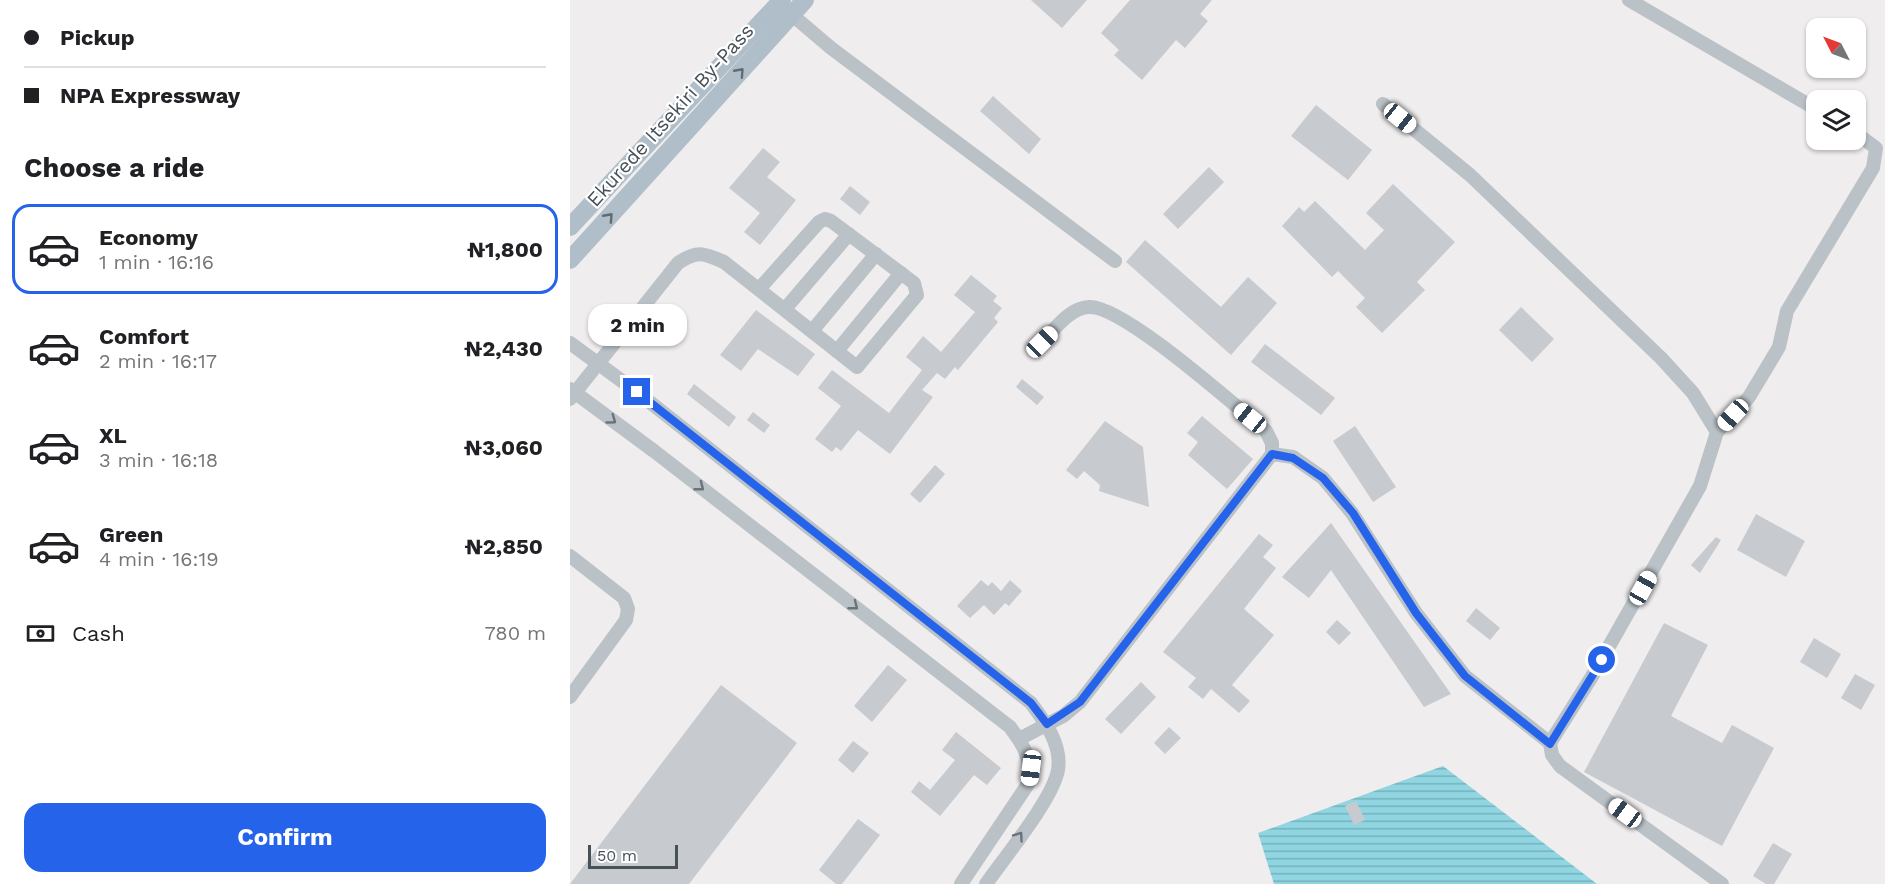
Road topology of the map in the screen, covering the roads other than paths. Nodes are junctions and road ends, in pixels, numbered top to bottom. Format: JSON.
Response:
{"nodes":[{"id":1,"x":805,"y":0,"type":"edge"},
{"id":2,"x":1629,"y":0,"type":"edge"},
{"id":3,"x":787,"y":7,"type":"edge"},
{"id":4,"x":1806,"y":103,"type":"edge"},
{"id":5,"x":1383,"y":104,"type":"dead end"},
{"id":6,"x":1866,"y":140,"type":"edge"},
{"id":7,"x":570,"y":227,"type":"edge"},
{"id":8,"x":849,"y":234,"type":"junction"},
{"id":9,"x":876,"y":254,"type":"junction"},
{"id":10,"x":570,"y":260,"type":"edge"},
{"id":11,"x":1115,"y":261,"type":"dead end"},
{"id":12,"x":901,"y":273,"type":"junction"},
{"id":13,"x":759,"y":289,"type":"junction"},
{"id":14,"x":785,"y":309,"type":"junction"},
{"id":15,"x":812,"y":331,"type":"junction"},
{"id":16,"x":1042,"y":342,"type":"dead end"},
{"id":17,"x":570,"y":343,"type":"edge"},
{"id":18,"x":837,"y":351,"type":"junction"},
{"id":19,"x":598,"y":363,"type":"junction"},
{"id":20,"x":572,"y":393,"type":"edge"},
{"id":21,"x":1717,"y":432,"type":"junction"},
{"id":22,"x":1272,"y":454,"type":"junction"},
{"id":23,"x":570,"y":556,"type":"edge"},
{"id":24,"x":570,"y":697,"type":"edge"},
{"id":25,"x":1047,"y":724,"type":"junction"},
{"id":26,"x":1019,"y":739,"type":"junction"},
{"id":27,"x":1550,"y":744,"type":"junction"},
{"id":28,"x":961,"y":884,"type":"edge"},
{"id":29,"x":986,"y":884,"type":"edge"},
{"id":30,"x":1722,"y":884,"type":"edge"}],
"edges":[{"from":1,"to":3,"type":"main road","name":"Ekurede Itsekiri By-Pass"},
{"from":2,"to":4,"type":"street"},
{"from":3,"to":7,"type":"main road","name":"Ekurede Itsekiri By-Pass"},
{"from":10,"to":3,"type":"main road","name":"Ekurede Itsekiri By-Pass","one_way":true},
{"from":3,"to":11,"type":"street"},
{"from":5,"to":21,"type":"street"},
{"from":6,"to":21,"type":"street"},
{"from":8,"to":9,"type":"street"},
{"from":8,"to":13,"type":"street"},
{"from":8,"to":14,"type":"street"},
{"from":9,"to":12,"type":"street"},
{"from":9,"to":15,"type":"street"},
{"from":12,"to":18,"type":"street"},
{"from":12,"to":18,"type":"street"},
{"from":13,"to":14,"type":"street"},
{"from":13,"to":19,"type":"street"},
{"from":14,"to":15,"type":"street"},
{"from":15,"to":18,"type":"street"},
{"from":16,"to":22,"type":"street"},
{"from":17,"to":19,"type":"street"},
{"from":19,"to":20,"type":"street"},
{"from":19,"to":25,"type":"street"},
{"from":20,"to":26,"type":"street","one_way":true},
{"from":21,"to":27,"type":"street"},
{"from":22,"to":25,"type":"street"},
{"from":22,"to":27,"type":"street"},
{"from":23,"to":24,"type":"street"},
{"from":25,"to":26,"type":"street"},
{"from":29,"to":25,"type":"street","one_way":true},
{"from":26,"to":28,"type":"street"},
{"from":27,"to":30,"type":"street"}]}
